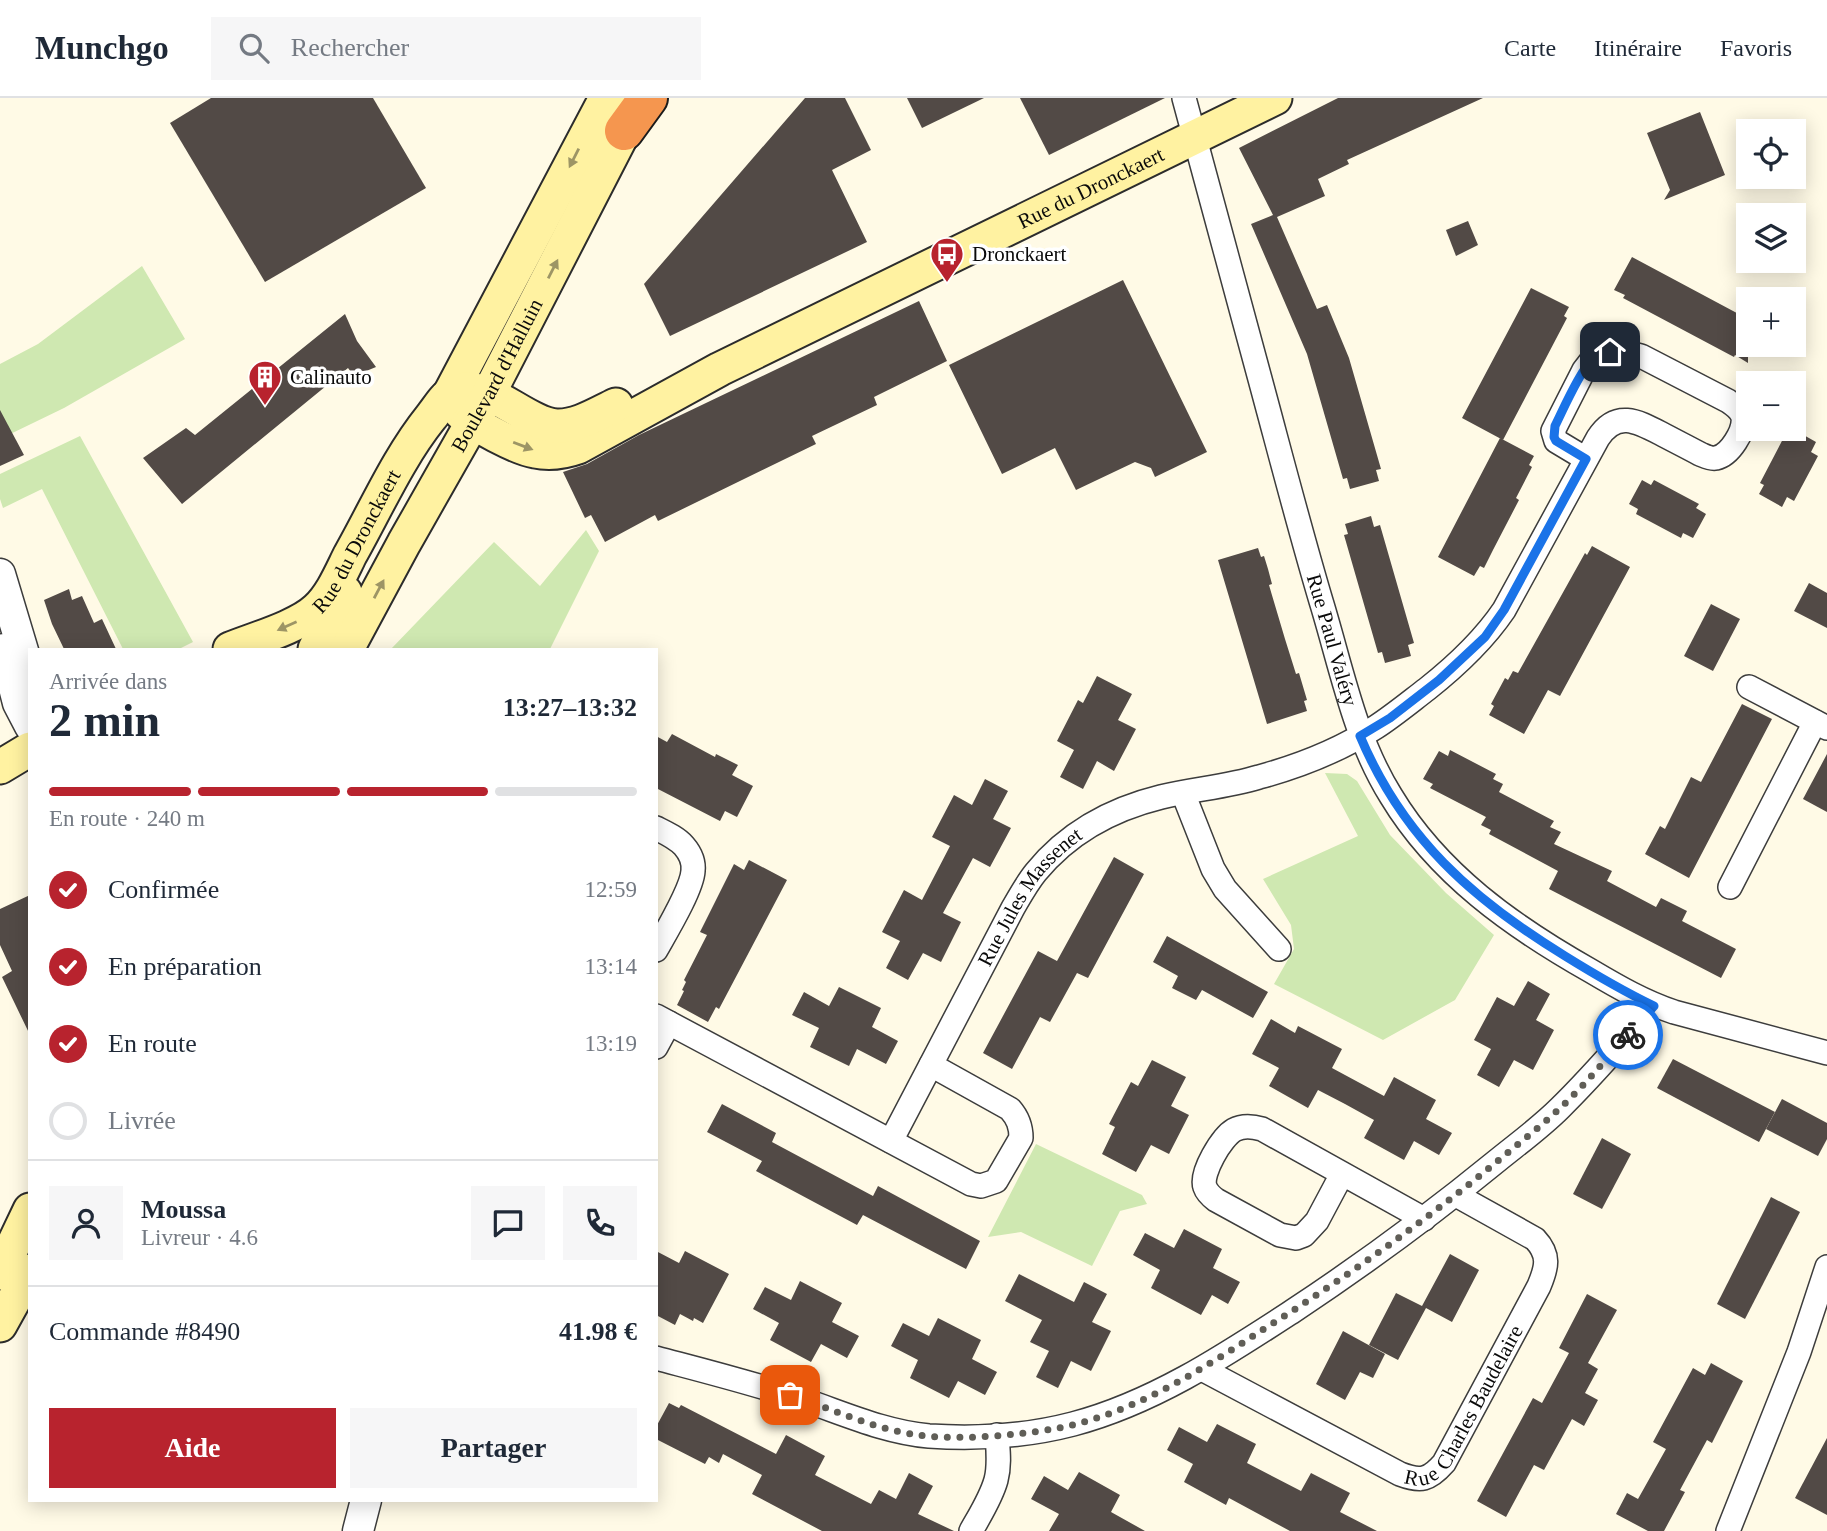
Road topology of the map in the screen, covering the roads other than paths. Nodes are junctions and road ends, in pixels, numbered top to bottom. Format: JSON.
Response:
{"nodes":[{"id":1,"x":606,"y":98,"type":"edge"},
{"id":2,"x":648,"y":98,"type":"edge"},
{"id":3,"x":1184,"y":98,"type":"edge"},
{"id":4,"x":1275,"y":98,"type":"edge"},
{"id":5,"x":631,"y":114,"type":"edge"},
{"id":6,"x":1195,"y":138,"type":"junction"},
{"id":7,"x":450,"y":394,"type":"junction"},
{"id":8,"x":480,"y":408,"type":"junction"},
{"id":9,"x":1586,"y":459,"type":"junction"},
{"id":10,"x":0,"y":573,"type":"edge"},
{"id":11,"x":0,"y":635,"type":"edge"},
{"id":12,"x":232,"y":648,"type":"edge"},
{"id":13,"x":316,"y":648,"type":"edge"},
{"id":14,"x":348,"y":648,"type":"edge"},
{"id":15,"x":28,"y":667,"type":"edge"},
{"id":16,"x":1749,"y":687,"type":"dead end"},
{"id":17,"x":28,"y":722,"type":"edge"},
{"id":18,"x":1821,"y":725,"type":"edge"},
{"id":19,"x":1360,"y":736,"type":"junction"},
{"id":20,"x":28,"y":750,"type":"edge"},
{"id":21,"x":0,"y":767,"type":"edge"},
{"id":22,"x":1183,"y":793,"type":"junction"},
{"id":23,"x":658,"y":829,"type":"edge"},
{"id":24,"x":1730,"y":887,"type":"dead end"},
{"id":25,"x":658,"y":946,"type":"edge"},
{"id":26,"x":1279,"y":949,"type":"dead end"},
{"id":27,"x":1654,"y":1006,"type":"junction"},
{"id":28,"x":663,"y":1019,"type":"edge"},
{"id":29,"x":658,"y":1039,"type":"edge"},
{"id":30,"x":1827,"y":1053,"type":"edge"},
{"id":31,"x":931,"y":1065,"type":"junction"},
{"id":32,"x":891,"y":1141,"type":"junction"},
{"id":33,"x":1342,"y":1174,"type":"junction"},
{"id":34,"x":1455,"y":1195,"type":"junction"},
{"id":35,"x":28,"y":1214,"type":"edge"},
{"id":36,"x":1424,"y":1219,"type":"junction"},
{"id":37,"x":1827,"y":1267,"type":"edge"},
{"id":38,"x":0,"y":1273,"type":"edge"},
{"id":39,"x":28,"y":1275,"type":"edge"},
{"id":40,"x":0,"y":1325,"type":"edge"},
{"id":41,"x":658,"y":1359,"type":"edge"},
{"id":42,"x":1202,"y":1369,"type":"junction"},
{"id":43,"x":997,"y":1435,"type":"junction"},
{"id":44,"x":365,"y":1502,"type":"edge"},
{"id":45,"x":1735,"y":1529,"type":"edge"},
{"id":46,"x":358,"y":1531,"type":"edge"},
{"id":47,"x":971,"y":1531,"type":"edge"}],
"edges":[{"from":1,"to":7,"type":"main road","name":"Boulevard d'Halluin","one_way":true},
{"from":2,"to":5,"type":"highway"},
{"from":3,"to":6,"type":"street","name":"Rue Paul Valéry"},
{"from":4,"to":6,"type":"main road","name":"Rue du Dronckaert"},
{"from":8,"to":5,"type":"main road","name":"Boulevard d'Halluin","one_way":true},
{"from":6,"to":8,"type":"main road","name":"Rue du Dronckaert"},
{"from":6,"to":19,"type":"street","name":"Rue Paul Valéry"},
{"from":7,"to":8,"type":"main road","name":"Rue du Dronckaert"},
{"from":7,"to":12,"type":"main road","name":"Rue du Dronckaert","one_way":true},
{"from":7,"to":13,"type":"main road","name":"Boulevard d'Halluin"},
{"from":14,"to":8,"type":"main road","name":"Boulevard d'Halluin","one_way":true},
{"from":9,"to":9,"type":"street","name":"Rue Jules Massenet"},
{"from":9,"to":19,"type":"street","name":"Rue Jules Massenet"},
{"from":10,"to":15,"type":"street"},
{"from":11,"to":17,"type":"street"},
{"from":16,"to":18,"type":"street"},
{"from":18,"to":24,"type":"street"},
{"from":19,"to":22,"type":"street","name":"Rue Jules Massenet"},
{"from":19,"to":27,"type":"street","name":"Rue Paul Valéry"},
{"from":20,"to":21,"type":"main road"},
{"from":22,"to":26,"type":"street"},
{"from":22,"to":31,"type":"street","name":"Rue Jules Massenet"},
{"from":23,"to":25,"type":"street"},
{"from":27,"to":30,"type":"street","name":"Rue Paul Valéry"},
{"from":27,"to":34,"type":"street"},
{"from":28,"to":29,"type":"street"},
{"from":28,"to":32,"type":"street"},
{"from":31,"to":32,"type":"street","name":"Rue Jules Massenet"},
{"from":31,"to":32,"type":"street"},
{"from":33,"to":33,"type":"street"},
{"from":33,"to":36,"type":"street"},
{"from":34,"to":36,"type":"street"},
{"from":34,"to":42,"type":"street","name":"Rue Charles Baudelaire"},
{"from":35,"to":38,"type":"main road"},
{"from":36,"to":42,"type":"street"},
{"from":37,"to":45,"type":"street"},
{"from":39,"to":40,"type":"main road"},
{"from":41,"to":43,"type":"street"},
{"from":42,"to":43,"type":"street"},
{"from":43,"to":47,"type":"street"},
{"from":44,"to":46,"type":"street"}]}
